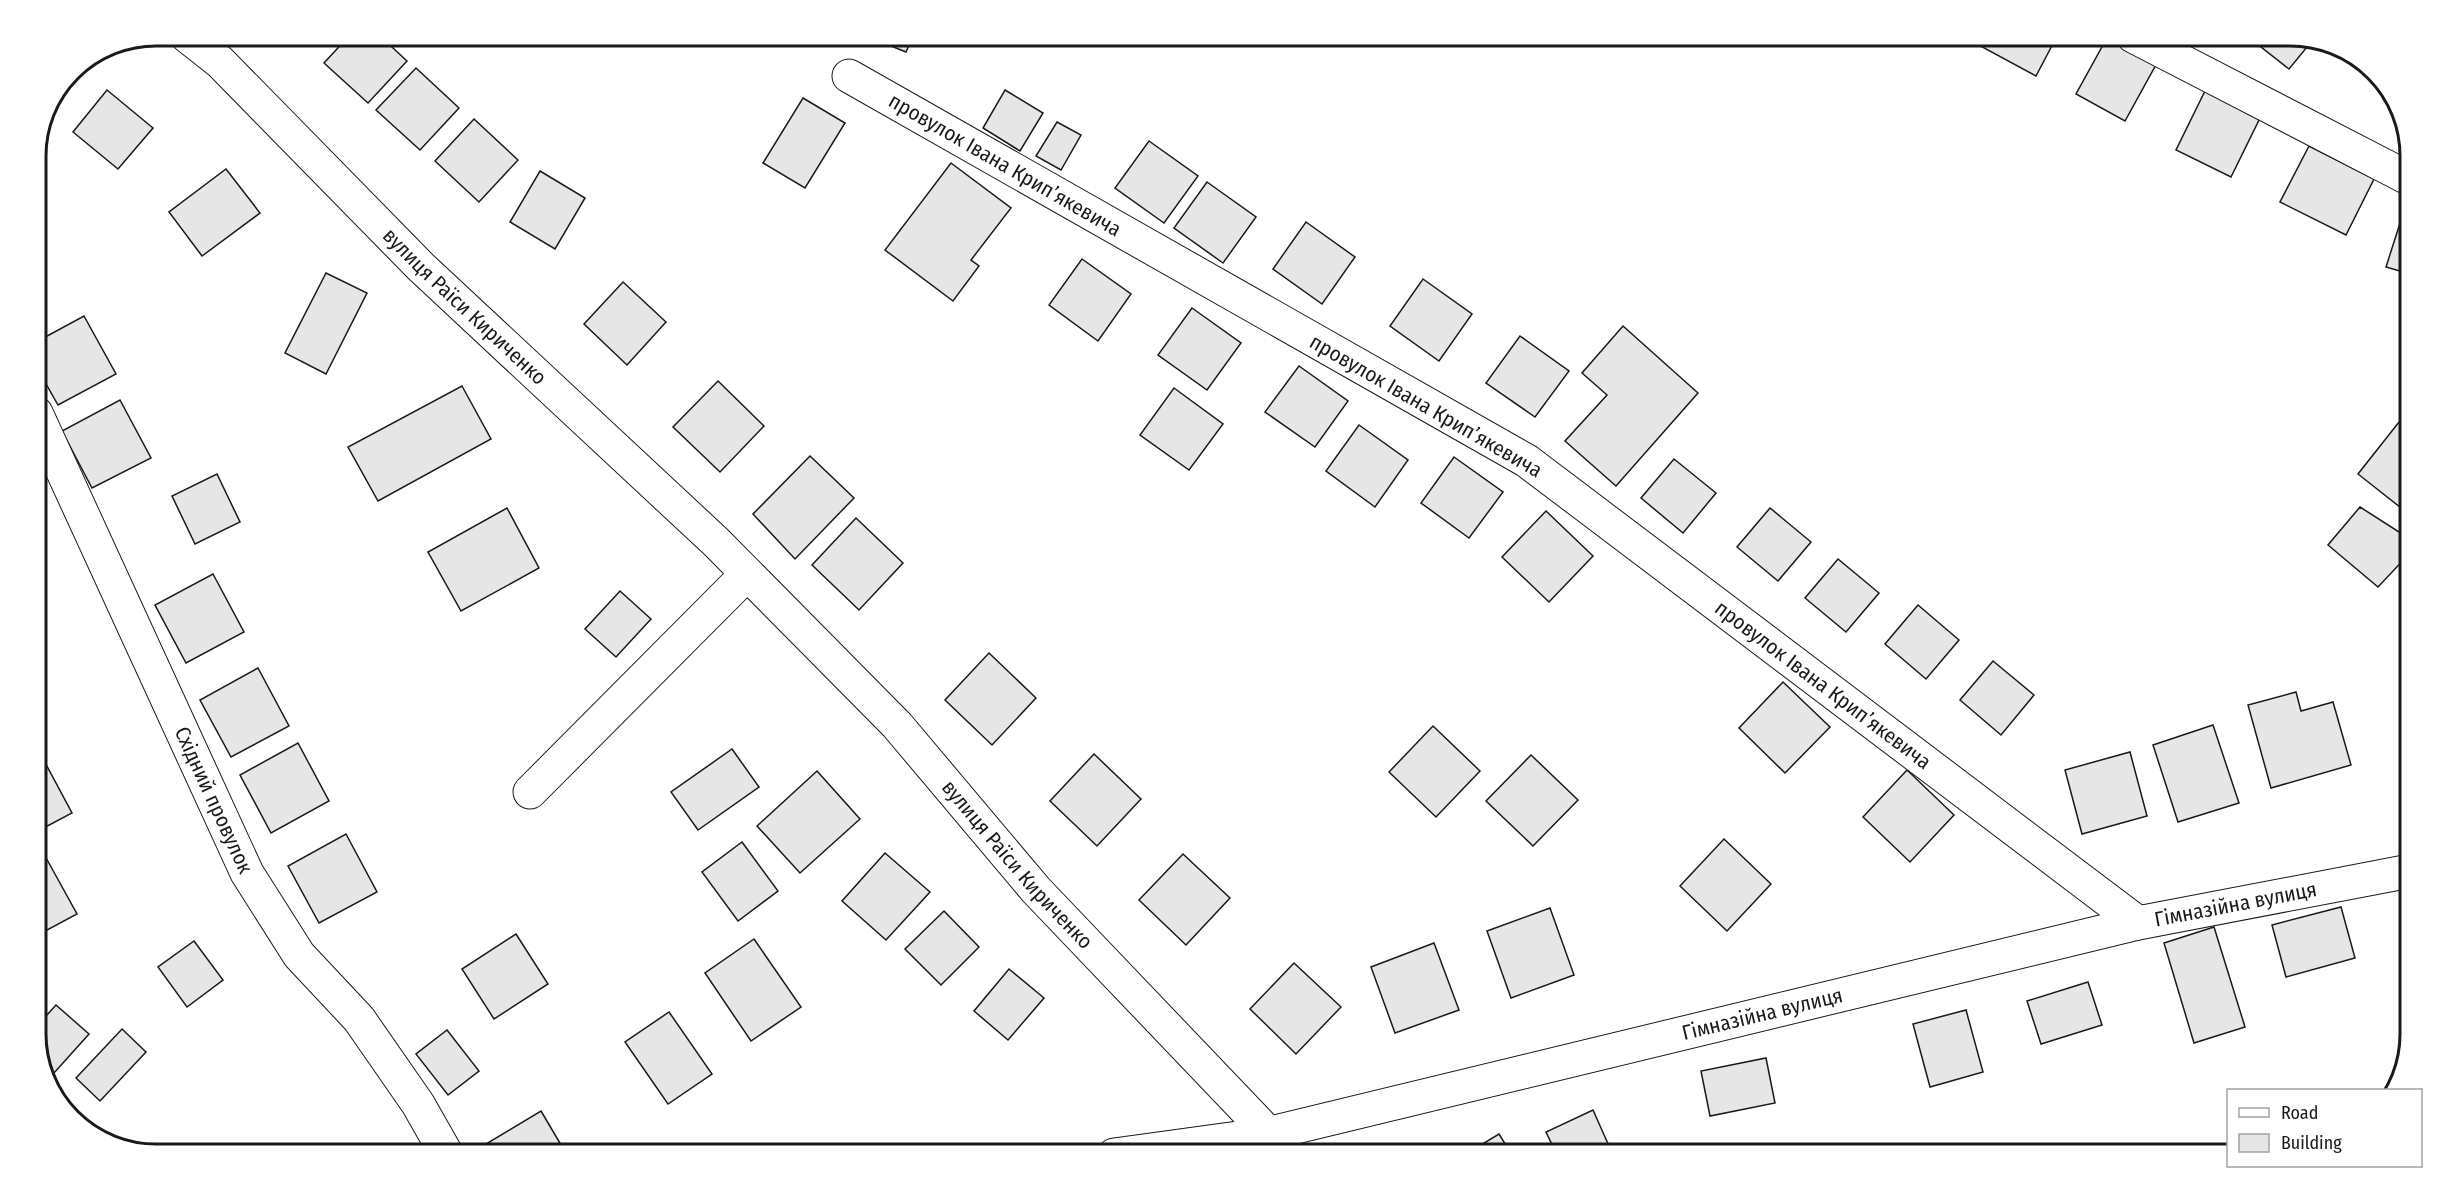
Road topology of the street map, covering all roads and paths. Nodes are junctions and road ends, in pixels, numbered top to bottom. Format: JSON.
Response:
{"nodes":[{"id":1,"x":200,"y":46,"type":"edge"},
{"id":2,"x":2152,"y":46,"type":"edge"},
{"id":3,"x":849,"y":76,"type":"dead end"},
{"id":4,"x":2399,"y":173,"type":"edge"},
{"id":5,"x":47,"y":437,"type":"edge"},
{"id":6,"x":747,"y":574,"type":"junction"},
{"id":7,"x":530,"y":792,"type":"dead end"},
{"id":8,"x":2400,"y":873,"type":"edge"},
{"id":9,"x":2138,"y":923,"type":"junction"},
{"id":10,"x":441,"y":1144,"type":"edge"},
{"id":11,"x":1278,"y":1144,"type":"edge"}],
"edges":[{"from":1,"to":6,"type":"street","name":"вулиця Раїси Кириченко"},
{"from":2,"to":4,"type":"street"},
{"from":3,"to":9,"type":"street","name":"провулок Івана Крипʼякевича"},
{"from":5,"to":10,"type":"street","name":"Східний провулок"},
{"from":6,"to":7,"type":"street"},
{"from":6,"to":11,"type":"street","name":"вулиця Раїси Кириченко"},
{"from":8,"to":9,"type":"street","name":"Гімназійна вулиця"},
{"from":9,"to":11,"type":"street","name":"Гімназійна вулиця"}]}
